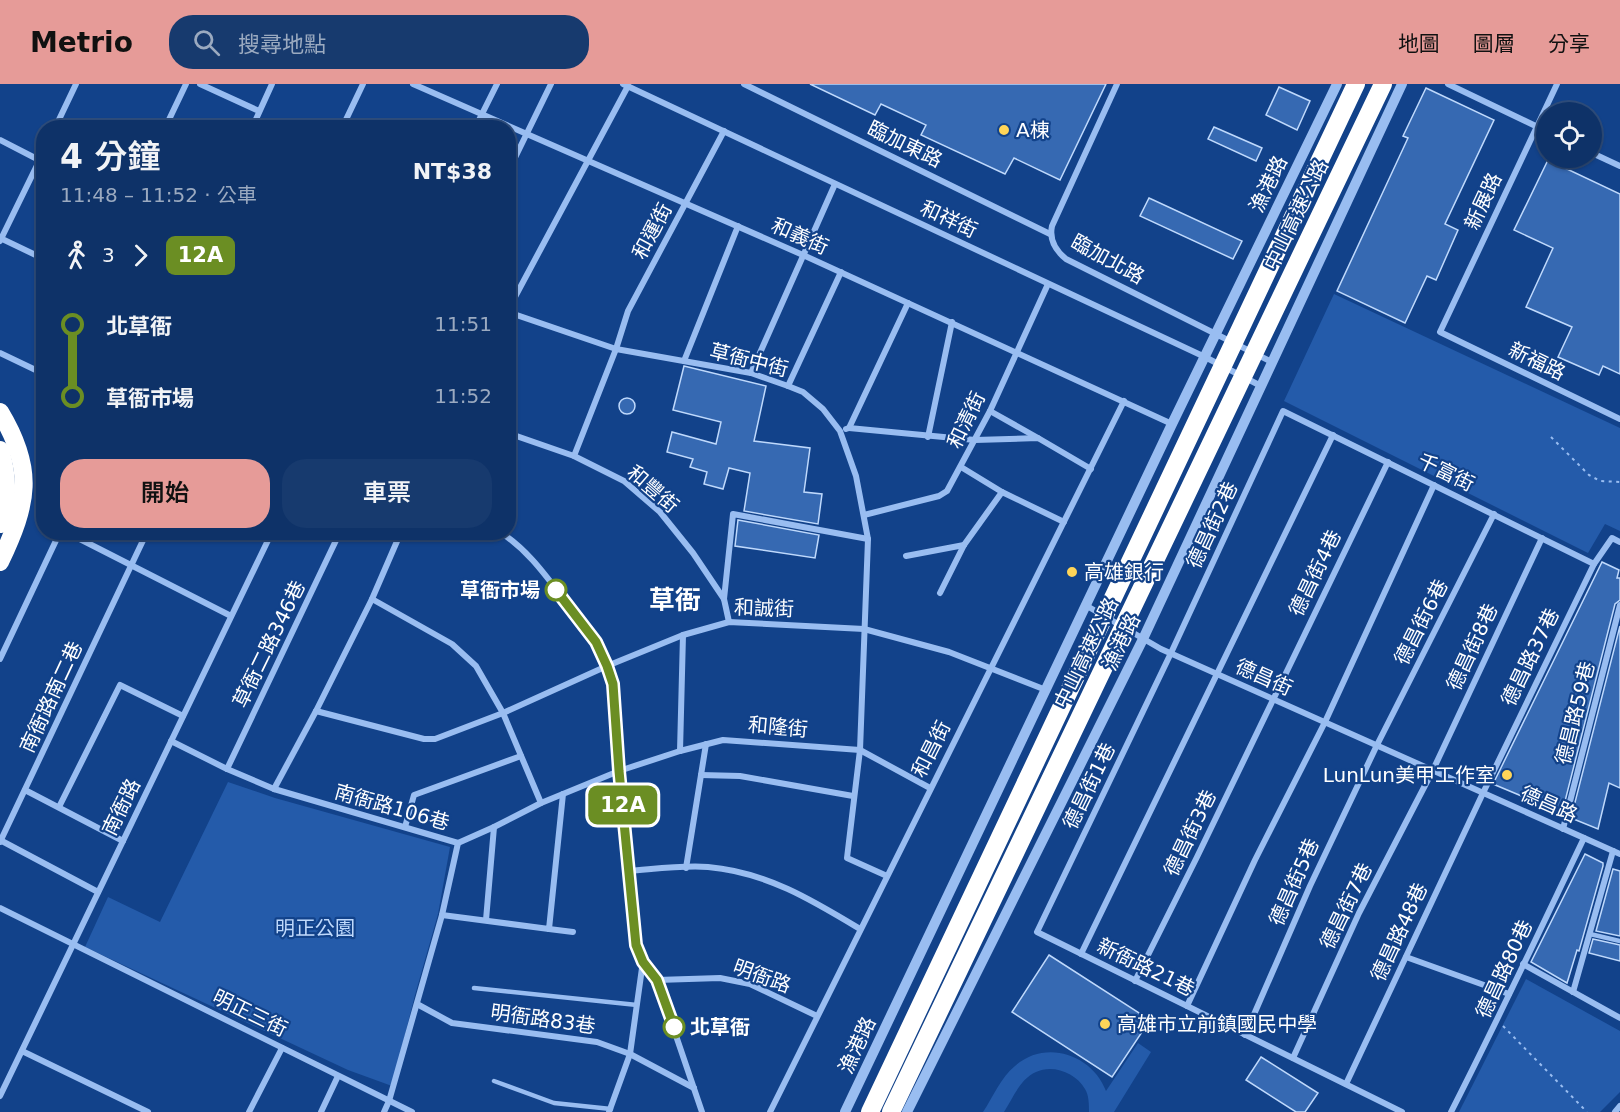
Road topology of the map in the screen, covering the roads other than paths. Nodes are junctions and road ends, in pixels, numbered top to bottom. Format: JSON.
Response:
{"nodes":[{"id":1,"x":76,"y":84,"type":"edge"},
{"id":2,"x":186,"y":84,"type":"edge"},
{"id":3,"x":200,"y":84,"type":"edge"},
{"id":4,"x":272,"y":84,"type":"edge"},
{"id":5,"x":363,"y":84,"type":"edge"},
{"id":6,"x":413,"y":84,"type":"edge"},
{"id":7,"x":497,"y":84,"type":"edge"},
{"id":8,"x":550,"y":84,"type":"edge"},
{"id":9,"x":744,"y":84,"type":"edge"},
{"id":10,"x":1117,"y":84,"type":"edge"},
{"id":11,"x":1337,"y":84,"type":"edge"},
{"id":12,"x":1356,"y":84,"type":"edge"},
{"id":13,"x":1383,"y":84,"type":"edge"},
{"id":14,"x":1402,"y":84,"type":"edge"},
{"id":15,"x":1448,"y":84,"type":"edge"},
{"id":16,"x":1557,"y":84,"type":"edge"},
{"id":17,"x":625,"y":85,"type":"edge"},
{"id":18,"x":1548,"y":102,"type":"edge"},
{"id":19,"x":259,"y":111,"type":"junction"},
{"id":20,"x":482,"y":114,"type":"junction"},
{"id":21,"x":59,"y":120,"type":"edge"},
{"id":22,"x":169,"y":120,"type":"edge"},
{"id":23,"x":255,"y":120,"type":"edge"},
{"id":24,"x":346,"y":120,"type":"edge"},
{"id":25,"x":479,"y":120,"type":"edge"},
{"id":26,"x":496,"y":120,"type":"edge"},
{"id":27,"x":1536,"y":126,"type":"edge"},
{"id":28,"x":516,"y":128,"type":"edge"},
{"id":29,"x":1536,"y":128,"type":"edge"},
{"id":30,"x":724,"y":131,"type":"junction"},
{"id":31,"x":527,"y":133,"type":"junction"},
{"id":32,"x":0,"y":140,"type":"edge"},
{"id":33,"x":516,"y":156,"type":"edge"},
{"id":34,"x":36,"y":158,"type":"edge"},
{"id":35,"x":1602,"y":158,"type":"edge"},
{"id":36,"x":589,"y":160,"type":"junction"},
{"id":37,"x":36,"y":166,"type":"edge"},
{"id":38,"x":1620,"y":166,"type":"edge"},
{"id":39,"x":835,"y":184,"type":"junction"},
{"id":40,"x":686,"y":203,"type":"junction"},
{"id":41,"x":738,"y":226,"type":"junction"},
{"id":42,"x":1050,"y":234,"type":"junction"},
{"id":43,"x":0,"y":239,"type":"edge"},
{"id":44,"x":36,"y":255,"type":"edge"},
{"id":45,"x":803,"y":255,"type":"junction"},
{"id":46,"x":841,"y":272,"type":"junction"},
{"id":47,"x":1048,"y":284,"type":"junction"},
{"id":48,"x":516,"y":296,"type":"edge"},
{"id":49,"x":908,"y":303,"type":"junction"},
{"id":50,"x":516,"y":314,"type":"edge"},
{"id":51,"x":952,"y":322,"type":"junction"},
{"id":52,"x":1440,"y":332,"type":"joint"},
{"id":53,"x":1216,"y":334,"type":"junction"},
{"id":54,"x":616,"y":349,"type":"junction"},
{"id":55,"x":1017,"y":352,"type":"junction"},
{"id":56,"x":0,"y":353,"type":"edge"},
{"id":57,"x":1205,"y":357,"type":"junction"},
{"id":58,"x":684,"y":361,"type":"junction"},
{"id":59,"x":1272,"y":362,"type":"junction"},
{"id":60,"x":36,"y":370,"type":"edge"},
{"id":61,"x":751,"y":373,"type":"junction"},
{"id":62,"x":788,"y":386,"type":"junction"},
{"id":63,"x":1261,"y":386,"type":"junction"},
{"id":64,"x":1125,"y":401,"type":"junction"},
{"id":65,"x":990,"y":411,"type":"junction"},
{"id":66,"x":1283,"y":411,"type":"joint"},
{"id":67,"x":0,"y":412,"type":"edge"},
{"id":68,"x":1620,"y":419,"type":"edge"},
{"id":69,"x":1172,"y":424,"type":"junction"},
{"id":70,"x":849,"y":428,"type":"junction"},
{"id":71,"x":840,"y":431,"type":"junction"},
{"id":72,"x":1333,"y":435,"type":"junction"},
{"id":73,"x":516,"y":436,"type":"edge"},
{"id":74,"x":927,"y":437,"type":"junction"},
{"id":75,"x":1038,"y":438,"type":"junction"},
{"id":76,"x":975,"y":440,"type":"junction"},
{"id":77,"x":0,"y":450,"type":"edge"},
{"id":78,"x":574,"y":456,"type":"junction"},
{"id":79,"x":1388,"y":462,"type":"junction"},
{"id":80,"x":961,"y":467,"type":"junction"},
{"id":81,"x":1091,"y":469,"type":"junction"},
{"id":82,"x":1434,"y":485,"type":"junction"},
{"id":83,"x":1002,"y":492,"type":"junction"},
{"id":84,"x":1494,"y":514,"type":"junction"},
{"id":85,"x":864,"y":515,"type":"junction"},
{"id":86,"x":1064,"y":522,"type":"junction"},
{"id":87,"x":0,"y":524,"type":"edge"},
{"id":88,"x":1542,"y":538,"type":"junction"},
{"id":89,"x":868,"y":539,"type":"junction"},
{"id":90,"x":56,"y":540,"type":"edge"},
{"id":91,"x":81,"y":540,"type":"edge"},
{"id":92,"x":143,"y":540,"type":"edge"},
{"id":93,"x":268,"y":540,"type":"edge"},
{"id":94,"x":336,"y":540,"type":"edge"},
{"id":95,"x":398,"y":540,"type":"edge"},
{"id":96,"x":512,"y":540,"type":"edge"},
{"id":97,"x":1620,"y":542,"type":"edge"},
{"id":98,"x":964,"y":545,"type":"junction"},
{"id":99,"x":906,"y":556,"type":"dead end"},
{"id":100,"x":0,"y":562,"type":"edge"},
{"id":101,"x":1594,"y":564,"type":"junction"},
{"id":102,"x":131,"y":566,"type":"junction"},
{"id":103,"x":940,"y":592,"type":"dead end"},
{"id":104,"x":372,"y":599,"type":"junction"},
{"id":105,"x":724,"y":599,"type":"junction"},
{"id":106,"x":1620,"y":605,"type":"edge"},
{"id":107,"x":1087,"y":606,"type":"junction"},
{"id":108,"x":231,"y":616,"type":"junction"},
{"id":109,"x":729,"y":622,"type":"junction"},
{"id":110,"x":864,"y":629,"type":"junction"},
{"id":111,"x":683,"y":635,"type":"junction"},
{"id":112,"x":1143,"y":639,"type":"junction"},
{"id":113,"x":1171,"y":653,"type":"junction"},
{"id":114,"x":0,"y":659,"type":"edge"},
{"id":115,"x":607,"y":666,"type":"junction"},
{"id":116,"x":991,"y":669,"type":"junction"},
{"id":117,"x":1217,"y":674,"type":"junction"},
{"id":118,"x":1046,"y":690,"type":"junction"},
{"id":119,"x":1272,"y":698,"type":"junction"},
{"id":120,"x":316,"y":711,"type":"junction"},
{"id":121,"x":503,"y":713,"type":"junction"},
{"id":122,"x":183,"y":716,"type":"junction"},
{"id":123,"x":1325,"y":722,"type":"junction"},
{"id":124,"x":171,"y":741,"type":"junction"},
{"id":125,"x":706,"y":744,"type":"junction"},
{"id":126,"x":1377,"y":745,"type":"junction"},
{"id":127,"x":860,"y":750,"type":"junction"},
{"id":128,"x":680,"y":751,"type":"junction"},
{"id":129,"x":521,"y":756,"type":"junction"},
{"id":130,"x":227,"y":769,"type":"junction"},
{"id":131,"x":1432,"y":770,"type":"junction"},
{"id":132,"x":619,"y":771,"type":"junction"},
{"id":133,"x":701,"y":775,"type":"junction"},
{"id":134,"x":930,"y":788,"type":"junction"},
{"id":135,"x":274,"y":789,"type":"junction"},
{"id":136,"x":26,"y":790,"type":"junction"},
{"id":137,"x":1482,"y":792,"type":"junction"},
{"id":138,"x":563,"y":794,"type":"junction"},
{"id":139,"x":854,"y":796,"type":"junction"},
{"id":140,"x":541,"y":803,"type":"junction"},
{"id":141,"x":59,"y":807,"type":"junction"},
{"id":142,"x":405,"y":827,"type":"junction"},
{"id":143,"x":494,"y":827,"type":"junction"},
{"id":144,"x":1563,"y":828,"type":"junction"},
{"id":145,"x":1584,"y":838,"type":"junction"},
{"id":146,"x":0,"y":841,"type":"edge"},
{"id":147,"x":123,"y":841,"type":"junction"},
{"id":148,"x":458,"y":843,"type":"junction"},
{"id":149,"x":1613,"y":851,"type":"junction"},
{"id":150,"x":1620,"y":854,"type":"edge"},
{"id":151,"x":686,"y":868,"type":"junction"},
{"id":152,"x":629,"y":871,"type":"junction"},
{"id":153,"x":887,"y":876,"type":"junction"},
{"id":154,"x":98,"y":892,"type":"junction"},
{"id":155,"x":0,"y":908,"type":"edge"},
{"id":156,"x":442,"y":915,"type":"junction"},
{"id":157,"x":486,"y":920,"type":"junction"},
{"id":158,"x":549,"y":929,"type":"junction"},
{"id":159,"x":860,"y":929,"type":"junction"},
{"id":160,"x":573,"y":932,"type":"dead end"},
{"id":161,"x":1037,"y":932,"type":"joint"},
{"id":162,"x":1590,"y":934,"type":"junction"},
{"id":163,"x":1620,"y":941,"type":"edge"},
{"id":164,"x":73,"y":944,"type":"junction"},
{"id":165,"x":1081,"y":954,"type":"junction"},
{"id":166,"x":1406,"y":957,"type":"junction"},
{"id":167,"x":643,"y":962,"type":"junction"},
{"id":168,"x":1523,"y":964,"type":"junction"},
{"id":169,"x":657,"y":980,"type":"junction"},
{"id":170,"x":1135,"y":981,"type":"junction"},
{"id":171,"x":474,"y":988,"type":"dead end"},
{"id":172,"x":1573,"y":992,"type":"junction"},
{"id":173,"x":1509,"y":994,"type":"junction"},
{"id":174,"x":417,"y":1004,"type":"junction"},
{"id":175,"x":637,"y":1005,"type":"junction"},
{"id":176,"x":1186,"y":1006,"type":"junction"},
{"id":177,"x":817,"y":1016,"type":"junction"},
{"id":178,"x":1620,"y":1018,"type":"edge"},
{"id":179,"x":1245,"y":1035,"type":"junction"},
{"id":180,"x":282,"y":1048,"type":"junction"},
{"id":181,"x":22,"y":1051,"type":"junction"},
{"id":182,"x":630,"y":1054,"type":"junction"},
{"id":183,"x":1293,"y":1058,"type":"junction"},
{"id":184,"x":338,"y":1076,"type":"junction"},
{"id":185,"x":494,"y":1081,"type":"dead end"},
{"id":186,"x":1346,"y":1084,"type":"junction"},
{"id":187,"x":694,"y":1089,"type":"junction"},
{"id":188,"x":0,"y":1096,"type":"edge"},
{"id":189,"x":389,"y":1101,"type":"junction"},
{"id":190,"x":1620,"y":1106,"type":"edge"},
{"id":191,"x":610,"y":1110,"type":"edge"},
{"id":192,"x":148,"y":1112,"type":"edge"},
{"id":193,"x":249,"y":1112,"type":"edge"},
{"id":194,"x":321,"y":1112,"type":"edge"},
{"id":195,"x":384,"y":1112,"type":"edge"},
{"id":196,"x":412,"y":1112,"type":"edge"},
{"id":197,"x":702,"y":1112,"type":"edge"},
{"id":198,"x":770,"y":1112,"type":"edge"},
{"id":199,"x":845,"y":1112,"type":"edge"},
{"id":200,"x":870,"y":1112,"type":"edge"},
{"id":201,"x":891,"y":1112,"type":"edge"},
{"id":202,"x":907,"y":1112,"type":"edge"},
{"id":203,"x":1402,"y":1112,"type":"edge"},
{"id":204,"x":1450,"y":1112,"type":"edge"},
{"id":205,"x":1615,"y":1112,"type":"edge"}],
"edges":[{"from":1,"to":21,"type":"street"},
{"from":2,"to":22,"type":"street"},
{"from":3,"to":19,"type":"street"},
{"from":4,"to":19,"type":"street"},
{"from":5,"to":24,"type":"street"},
{"from":6,"to":20,"type":"street","name":"和義街"},
{"from":7,"to":20,"type":"street"},
{"from":8,"to":31,"type":"street"},
{"from":9,"to":42,"type":"street","name":"臨加東路"},
{"from":10,"to":42,"type":"street","name":"臨加北路"},
{"from":11,"to":53,"type":"street","name":"漁港路"},
{"from":12,"to":200,"type":"highway","name":"中山高速公路"},
{"from":13,"to":201,"type":"highway","name":"中山高速公路"},
{"from":14,"to":59,"type":"street","name":"漁港路"},
{"from":15,"to":27,"type":"street"},
{"from":16,"to":18,"type":"street","name":"新展路"},
{"from":17,"to":30,"type":"street","name":"和祥街"},
{"from":17,"to":36,"type":"street"},
{"from":19,"to":23,"type":"street"},
{"from":20,"to":25,"type":"street"},
{"from":20,"to":26,"type":"street","name":"和義街"},
{"from":28,"to":31,"type":"street","name":"和義街"},
{"from":29,"to":52,"type":"street","name":"新展路"},
{"from":30,"to":39,"type":"street","name":"和祥街"},
{"from":30,"to":40,"type":"street","name":"和運街"},
{"from":31,"to":33,"type":"street"},
{"from":31,"to":36,"type":"street","name":"和義街"},
{"from":32,"to":34,"type":"street"},
{"from":35,"to":38,"type":"street"},
{"from":36,"to":40,"type":"street","name":"和義街"},
{"from":36,"to":48,"type":"street"},
{"from":37,"to":43,"type":"street"},
{"from":39,"to":45,"type":"street"},
{"from":39,"to":47,"type":"street","name":"和祥街"},
{"from":40,"to":41,"type":"street","name":"和義街"},
{"from":40,"to":54,"type":"street","name":"和運街"},
{"from":41,"to":45,"type":"street","name":"和義街"},
{"from":41,"to":58,"type":"street"},
{"from":42,"to":53,"type":"street","name":"臨加北路"},
{"from":43,"to":44,"type":"street"},
{"from":45,"to":46,"type":"street","name":"和義街"},
{"from":45,"to":61,"type":"street"},
{"from":46,"to":49,"type":"street","name":"和義街"},
{"from":46,"to":62,"type":"street"},
{"from":47,"to":55,"type":"street","name":"和清街"},
{"from":47,"to":57,"type":"street","name":"和祥街"},
{"from":49,"to":51,"type":"street","name":"和義街"},
{"from":49,"to":70,"type":"street"},
{"from":50,"to":54,"type":"street","name":"草衙中街"},
{"from":51,"to":55,"type":"street","name":"和義街"},
{"from":51,"to":74,"type":"street"},
{"from":52,"to":68,"type":"street","name":"新福路"},
{"from":53,"to":57,"type":"street","name":"漁港路"},
{"from":53,"to":59,"type":"street","name":"臨加北路"},
{"from":54,"to":58,"type":"street","name":"草衙中街"},
{"from":54,"to":78,"type":"street","name":"和運街"},
{"from":55,"to":64,"type":"street","name":"和義街"},
{"from":55,"to":65,"type":"street","name":"和清街"},
{"from":56,"to":60,"type":"street"},
{"from":57,"to":63,"type":"street","name":"和祥街"},
{"from":57,"to":69,"type":"street","name":"漁港路"},
{"from":58,"to":61,"type":"street","name":"草衙中街"},
{"from":59,"to":63,"type":"street","name":"漁港路"},
{"from":61,"to":62,"type":"street","name":"草衙中街"},
{"from":62,"to":71,"type":"street","name":"草衙中街"},
{"from":63,"to":112,"type":"street","name":"漁港路"},
{"from":64,"to":69,"type":"street","name":"和義街"},
{"from":64,"to":81,"type":"street","name":"和昌街"},
{"from":65,"to":75,"type":"street"},
{"from":65,"to":76,"type":"street","name":"和清街"},
{"from":66,"to":72,"type":"street","name":"千富街"},
{"from":66,"to":113,"type":"street","name":"德昌街2巷"},
{"from":67,"to":100,"type":"highway"},
{"from":69,"to":107,"type":"street","name":"漁港路"},
{"from":70,"to":71,"type":"street"},
{"from":70,"to":74,"type":"street"},
{"from":71,"to":85,"type":"street","name":"草衙中街"},
{"from":72,"to":79,"type":"street","name":"千富街"},
{"from":72,"to":117,"type":"street"},
{"from":73,"to":78,"type":"street","name":"和豐街"},
{"from":74,"to":76,"type":"street"},
{"from":75,"to":76,"type":"street"},
{"from":75,"to":81,"type":"street"},
{"from":76,"to":80,"type":"street","name":"和清街"},
{"from":77,"to":87,"type":"highway"},
{"from":78,"to":105,"type":"street","name":"和豐街"},
{"from":79,"to":82,"type":"street","name":"千富街"},
{"from":79,"to":119,"type":"street","name":"德昌街4巷"},
{"from":80,"to":83,"type":"street"},
{"from":80,"to":85,"type":"street","name":"和清街"},
{"from":81,"to":86,"type":"street","name":"和昌街"},
{"from":82,"to":84,"type":"street","name":"千富街"},
{"from":82,"to":123,"type":"street"},
{"from":83,"to":86,"type":"street"},
{"from":83,"to":98,"type":"street"},
{"from":84,"to":88,"type":"street","name":"千富街"},
{"from":84,"to":126,"type":"street","name":"德昌街6巷"},
{"from":85,"to":89,"type":"street","name":"草衙中街"},
{"from":86,"to":116,"type":"street","name":"和昌街"},
{"from":88,"to":101,"type":"street","name":"千富街"},
{"from":88,"to":131,"type":"street","name":"德昌街8巷"},
{"from":89,"to":105,"type":"street"},
{"from":89,"to":110,"type":"street","name":"草衙中街"},
{"from":90,"to":114,"type":"street"},
{"from":91,"to":102,"type":"street"},
{"from":92,"to":102,"type":"street","name":"南衙路南二巷"},
{"from":93,"to":108,"type":"street","name":"南衙路"},
{"from":94,"to":130,"type":"street","name":"草衙二路346巷"},
{"from":95,"to":104,"type":"street"},
{"from":96,"to":115,"type":"street"},
{"from":97,"to":101,"type":"street","name":"德昌路37巷"},
{"from":98,"to":99,"type":"street"},
{"from":98,"to":103,"type":"street"},
{"from":101,"to":137,"type":"street","name":"德昌路37巷"},
{"from":102,"to":108,"type":"street"},
{"from":102,"to":136,"type":"street","name":"南衙路南二巷"},
{"from":104,"to":120,"type":"street"},
{"from":104,"to":121,"type":"street"},
{"from":105,"to":109,"type":"street","name":"和豐街"},
{"from":106,"to":144,"type":"street","name":"德昌路59巷"},
{"from":107,"to":112,"type":"street","name":"德昌街"},
{"from":107,"to":118,"type":"street","name":"漁港路"},
{"from":108,"to":122,"type":"street","name":"南衙路"},
{"from":109,"to":110,"type":"street","name":"和誠街"},
{"from":109,"to":111,"type":"street","name":"和誠街"},
{"from":110,"to":116,"type":"street","name":"和誠街"},
{"from":110,"to":127,"type":"street","name":"草衙中街"},
{"from":111,"to":115,"type":"street","name":"和誠街"},
{"from":111,"to":128,"type":"street"},
{"from":112,"to":113,"type":"street","name":"德昌街"},
{"from":112,"to":202,"type":"street","name":"漁港路"},
{"from":113,"to":117,"type":"street","name":"德昌街"},
{"from":113,"to":161,"type":"street","name":"德昌街1巷"},
{"from":115,"to":121,"type":"street","name":"和誠街"},
{"from":115,"to":132,"type":"street"},
{"from":116,"to":118,"type":"street","name":"和誠街"},
{"from":116,"to":134,"type":"street","name":"和昌街"},
{"from":117,"to":119,"type":"street","name":"德昌街"},
{"from":117,"to":165,"type":"street"},
{"from":118,"to":199,"type":"street","name":"漁港路"},
{"from":119,"to":123,"type":"street","name":"德昌街"},
{"from":119,"to":170,"type":"street","name":"德昌街3巷"},
{"from":120,"to":121,"type":"street","name":"和誠街"},
{"from":120,"to":135,"type":"street"},
{"from":121,"to":129,"type":"street"},
{"from":122,"to":124,"type":"street","name":"南衙路"},
{"from":122,"to":141,"type":"street"},
{"from":123,"to":126,"type":"street","name":"德昌街"},
{"from":123,"to":176,"type":"street"},
{"from":124,"to":130,"type":"street","name":"南衙路106巷"},
{"from":124,"to":147,"type":"street","name":"南衙路"},
{"from":125,"to":127,"type":"street","name":"和隆街"},
{"from":125,"to":128,"type":"street","name":"和隆街"},
{"from":125,"to":133,"type":"street"},
{"from":126,"to":131,"type":"street","name":"德昌街"},
{"from":126,"to":179,"type":"street","name":"德昌街5巷"},
{"from":127,"to":134,"type":"street","name":"和隆街"},
{"from":127,"to":139,"type":"street","name":"草衙中街"},
{"from":128,"to":132,"type":"street","name":"和隆街"},
{"from":129,"to":140,"type":"street"},
{"from":129,"to":142,"type":"street"},
{"from":130,"to":135,"type":"street","name":"南衙路106巷"},
{"from":131,"to":137,"type":"street","name":"德昌路"},
{"from":131,"to":183,"type":"street","name":"德昌街7巷"},
{"from":132,"to":138,"type":"street","name":"和隆街"},
{"from":132,"to":152,"type":"street"},
{"from":133,"to":139,"type":"street"},
{"from":133,"to":151,"type":"street"},
{"from":134,"to":153,"type":"street","name":"和昌街"},
{"from":135,"to":142,"type":"street","name":"南衙路106巷"},
{"from":136,"to":141,"type":"street"},
{"from":136,"to":146,"type":"street","name":"南衙路南二巷"},
{"from":137,"to":144,"type":"street","name":"德昌路"},
{"from":137,"to":166,"type":"street","name":"德昌路48巷"},
{"from":138,"to":140,"type":"street","name":"和隆街"},
{"from":138,"to":158,"type":"street"},
{"from":139,"to":153,"type":"street","name":"草衙中街"},
{"from":140,"to":143,"type":"street","name":"和隆街"},
{"from":141,"to":147,"type":"street"},
{"from":142,"to":148,"type":"street","name":"南衙路106巷"},
{"from":143,"to":148,"type":"street","name":"和隆街"},
{"from":143,"to":157,"type":"street"},
{"from":144,"to":145,"type":"street","name":"德昌路"},
{"from":145,"to":149,"type":"street","name":"德昌路"},
{"from":145,"to":168,"type":"street","name":"德昌路80巷"},
{"from":146,"to":154,"type":"street"},
{"from":147,"to":154,"type":"street","name":"南衙路"},
{"from":148,"to":156,"type":"street","name":"南衙路106巷"},
{"from":149,"to":150,"type":"street","name":"德昌路"},
{"from":149,"to":162,"type":"street"},
{"from":151,"to":152,"type":"street"},
{"from":151,"to":159,"type":"street"},
{"from":152,"to":167,"type":"street"},
{"from":153,"to":159,"type":"street","name":"和昌街"},
{"from":154,"to":164,"type":"street","name":"南衙路"},
{"from":155,"to":164,"type":"street","name":"明正三街"},
{"from":156,"to":157,"type":"street"},
{"from":156,"to":174,"type":"street","name":"南衙路106巷"},
{"from":157,"to":158,"type":"street"},
{"from":158,"to":160,"type":"street"},
{"from":159,"to":177,"type":"street","name":"和昌街"},
{"from":161,"to":165,"type":"street","name":"新衙路21巷"},
{"from":162,"to":163,"type":"lane"},
{"from":162,"to":172,"type":"street"},
{"from":164,"to":180,"type":"street","name":"明正三街"},
{"from":164,"to":181,"type":"street","name":"南衙路"},
{"from":165,"to":170,"type":"street","name":"新衙路21巷"},
{"from":166,"to":173,"type":"street"},
{"from":166,"to":186,"type":"street","name":"德昌路48巷"},
{"from":167,"to":169,"type":"street"},
{"from":167,"to":175,"type":"street"},
{"from":168,"to":172,"type":"street"},
{"from":168,"to":173,"type":"street","name":"德昌路80巷"},
{"from":169,"to":177,"type":"street","name":"明衙路"},
{"from":169,"to":187,"type":"street"},
{"from":170,"to":176,"type":"street","name":"新衙路21巷"},
{"from":171,"to":175,"type":"lane"},
{"from":172,"to":178,"type":"street"},
{"from":173,"to":204,"type":"street","name":"德昌路80巷"},
{"from":174,"to":182,"type":"street","name":"明衙路83巷"},
{"from":174,"to":189,"type":"street","name":"南衙路106巷"},
{"from":175,"to":182,"type":"street"},
{"from":176,"to":179,"type":"street","name":"新衙路21巷"},
{"from":177,"to":198,"type":"street","name":"和昌街"},
{"from":179,"to":183,"type":"street","name":"新衙路21巷"},
{"from":180,"to":184,"type":"street","name":"明正三街"},
{"from":180,"to":193,"type":"street"},
{"from":181,"to":188,"type":"street","name":"南衙路"},
{"from":181,"to":192,"type":"street"},
{"from":182,"to":187,"type":"street","name":"明衙路83巷"},
{"from":182,"to":191,"type":"street"},
{"from":183,"to":186,"type":"street","name":"新衙路21巷"},
{"from":184,"to":189,"type":"street","name":"明正三街"},
{"from":184,"to":194,"type":"street"},
{"from":185,"to":191,"type":"lane"},
{"from":186,"to":203,"type":"street","name":"新衙路21巷"},
{"from":187,"to":197,"type":"street"},
{"from":189,"to":195,"type":"street","name":"南衙路106巷"},
{"from":189,"to":196,"type":"street","name":"明正三街"},
{"from":190,"to":205,"type":"street"}]}
